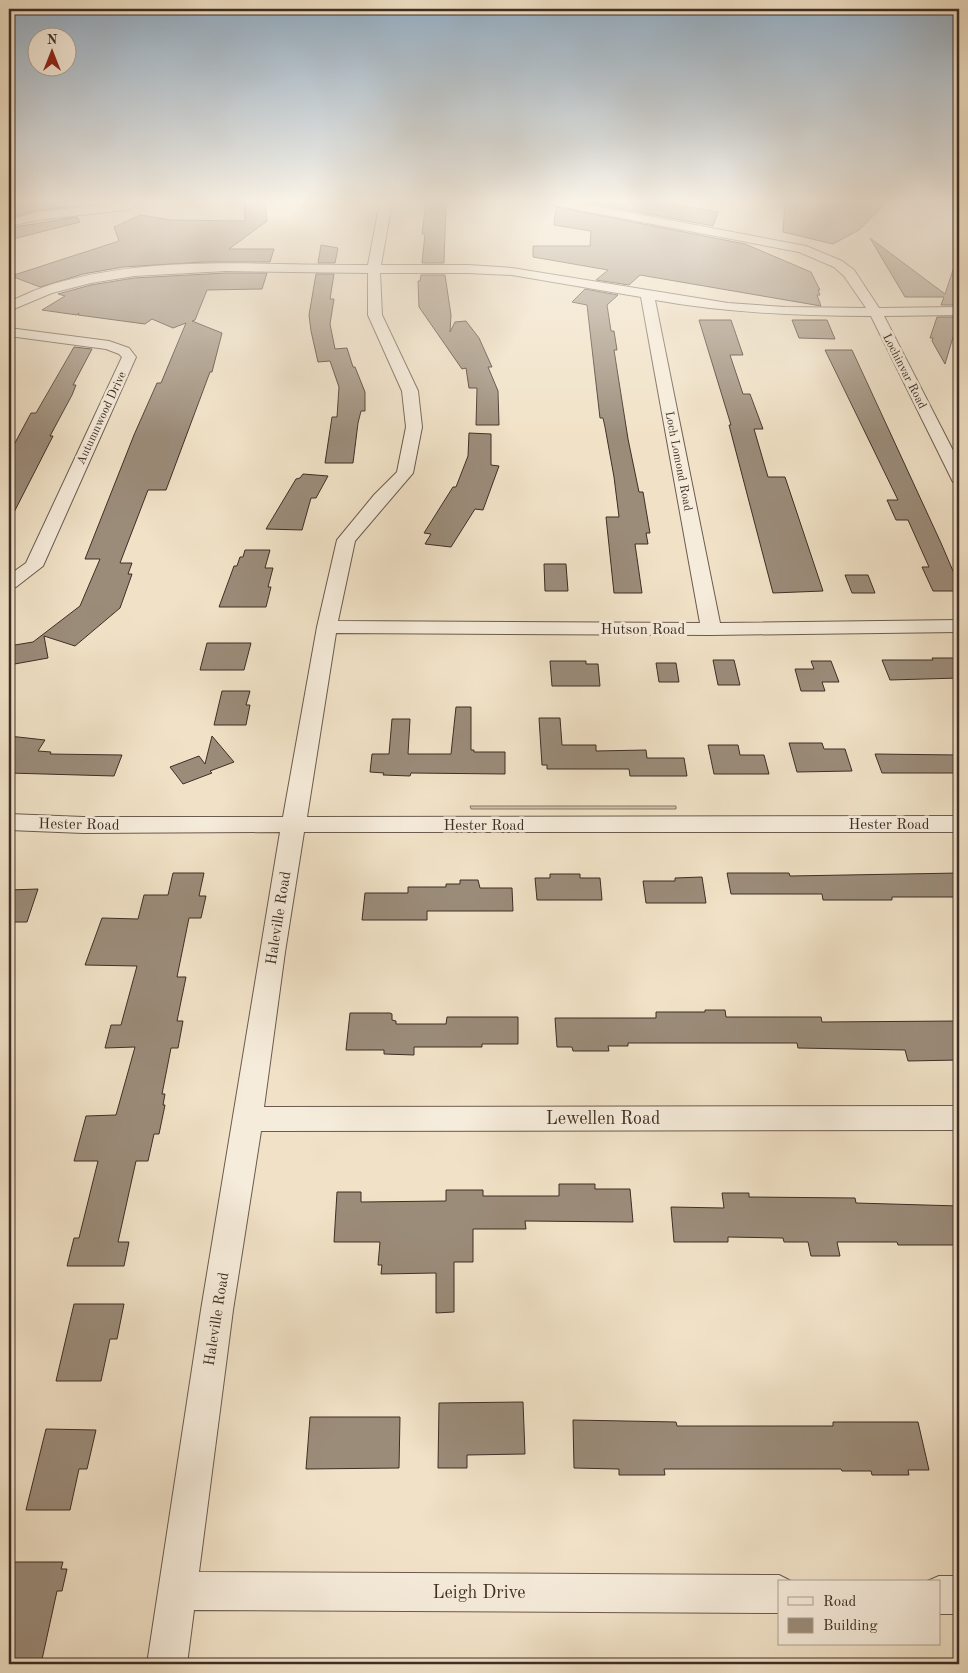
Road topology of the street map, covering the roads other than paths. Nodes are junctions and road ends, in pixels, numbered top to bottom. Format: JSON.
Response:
{"nodes":[{"id":1,"x":87,"y":280,"type":"edge"},
{"id":2,"x":374,"y":280,"type":"edge"},
{"id":3,"x":571,"y":280,"type":"edge"},
{"id":4,"x":854,"y":280,"type":"edge"},
{"id":5,"x":647,"y":294,"type":"junction"},
{"id":6,"x":9,"y":307,"type":"edge"},
{"id":7,"x":875,"y":311,"type":"junction"},
{"id":8,"x":959,"y":311,"type":"edge"},
{"id":9,"x":9,"y":332,"type":"edge"},
{"id":10,"x":959,"y":478,"type":"edge"},
{"id":11,"x":9,"y":584,"type":"edge"},
{"id":12,"x":959,"y":626,"type":"edge"},
{"id":13,"x":326,"y":627,"type":"junction"},
{"id":14,"x":711,"y":629,"type":"junction"},
{"id":15,"x":9,"y":822,"type":"edge"},
{"id":16,"x":959,"y":824,"type":"edge"},
{"id":17,"x":294,"y":825,"type":"junction"},
{"id":18,"x":959,"y":1118,"type":"edge"},
{"id":19,"x":248,"y":1119,"type":"junction"},
{"id":20,"x":178,"y":1591,"type":"junction"},
{"id":21,"x":778,"y":1594,"type":"edge"},
{"id":22,"x":940,"y":1595,"type":"edge"},
{"id":23,"x":959,"y":1595,"type":"edge"},
{"id":24,"x":167,"y":1664,"type":"edge"}],
"edges":[{"from":1,"to":6,"type":"street"},
{"from":2,"to":13,"type":"street","name":"Haleville Road"},
{"from":3,"to":5,"type":"street"},
{"from":4,"to":7,"type":"street","name":"Lochinvar Road"},
{"from":5,"to":7,"type":"street"},
{"from":5,"to":14,"type":"street","name":"Loch Lomond Road"},
{"from":7,"to":8,"type":"street"},
{"from":7,"to":10,"type":"street","name":"Lochinvar Road"},
{"from":9,"to":11,"type":"street","name":"Autumnwood Drive"},
{"from":12,"to":14,"type":"street","name":"Hutson Road"},
{"from":13,"to":14,"type":"street","name":"Hutson Road"},
{"from":13,"to":17,"type":"street","name":"Haleville Road"},
{"from":15,"to":17,"type":"street","name":"Hester Road"},
{"from":16,"to":17,"type":"street","name":"Hester Road"},
{"from":17,"to":19,"type":"street","name":"Haleville Road"},
{"from":18,"to":19,"type":"street","name":"Lewellen Road"},
{"from":19,"to":20,"type":"street","name":"Haleville Road"},
{"from":20,"to":21,"type":"street","name":"Leigh Drive"},
{"from":20,"to":24,"type":"street","name":"Haleville Road"},
{"from":22,"to":23,"type":"street"}]}
